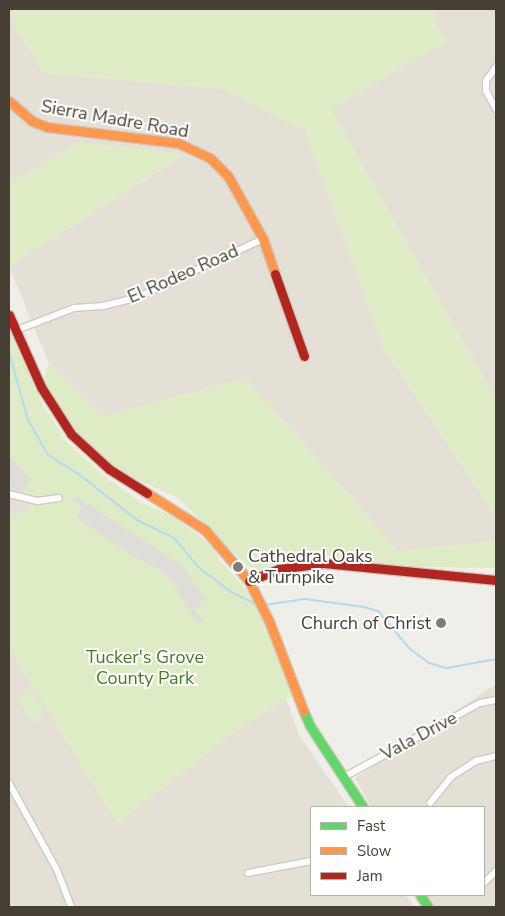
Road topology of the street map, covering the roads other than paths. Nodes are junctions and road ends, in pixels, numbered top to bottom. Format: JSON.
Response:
{"nodes":[{"id":1,"x":496,"y":66,"type":"edge"},
{"id":2,"x":9,"y":101,"type":"edge"},
{"id":3,"x":496,"y":109,"type":"edge"},
{"id":4,"x":263,"y":239,"type":"junction"},
{"id":5,"x":9,"y":316,"type":"edge"},
{"id":6,"x":17,"y":330,"type":"junction"},
{"id":7,"x":304,"y":356,"type":"dead end"},
{"id":8,"x":9,"y":494,"type":"edge"},
{"id":9,"x":60,"y":498,"type":"dead end"},
{"id":10,"x":496,"y":580,"type":"edge"},
{"id":11,"x":249,"y":581,"type":"junction"},
{"id":12,"x":496,"y":700,"type":"edge"},
{"id":13,"x":496,"y":756,"type":"edge"},
{"id":14,"x":344,"y":777,"type":"junction"},
{"id":15,"x":9,"y":783,"type":"edge"},
{"id":16,"x":430,"y":803,"type":"dead end"},
{"id":17,"x":362,"y":806,"type":"edge"},
{"id":18,"x":310,"y":861,"type":"edge"},
{"id":19,"x":496,"y":871,"type":"edge"},
{"id":20,"x":248,"y":873,"type":"dead end"},
{"id":21,"x":485,"y":882,"type":"dead end"},
{"id":22,"x":421,"y":896,"type":"edge"},
{"id":23,"x":71,"y":907,"type":"edge"},
{"id":24,"x":428,"y":907,"type":"edge"}],
"edges":[{"from":1,"to":3,"type":"street"},
{"from":2,"to":4,"type":"main road","name":"Sierra Madre Road"},
{"from":4,"to":6,"type":"street","name":"El Rodeo Road"},
{"from":4,"to":7,"type":"main road","name":"Sierra Madre Road"},
{"from":5,"to":6,"type":"main road"},
{"from":6,"to":11,"type":"main road"},
{"from":8,"to":9,"type":"street"},
{"from":10,"to":11,"type":"main road"},
{"from":11,"to":14,"type":"main road"},
{"from":12,"to":14,"type":"street","name":"Vala Drive"},
{"from":13,"to":16,"type":"street"},
{"from":14,"to":17,"type":"main road"},
{"from":15,"to":23,"type":"street"},
{"from":18,"to":20,"type":"street"},
{"from":19,"to":21,"type":"street"},
{"from":22,"to":24,"type":"main road"}]}
